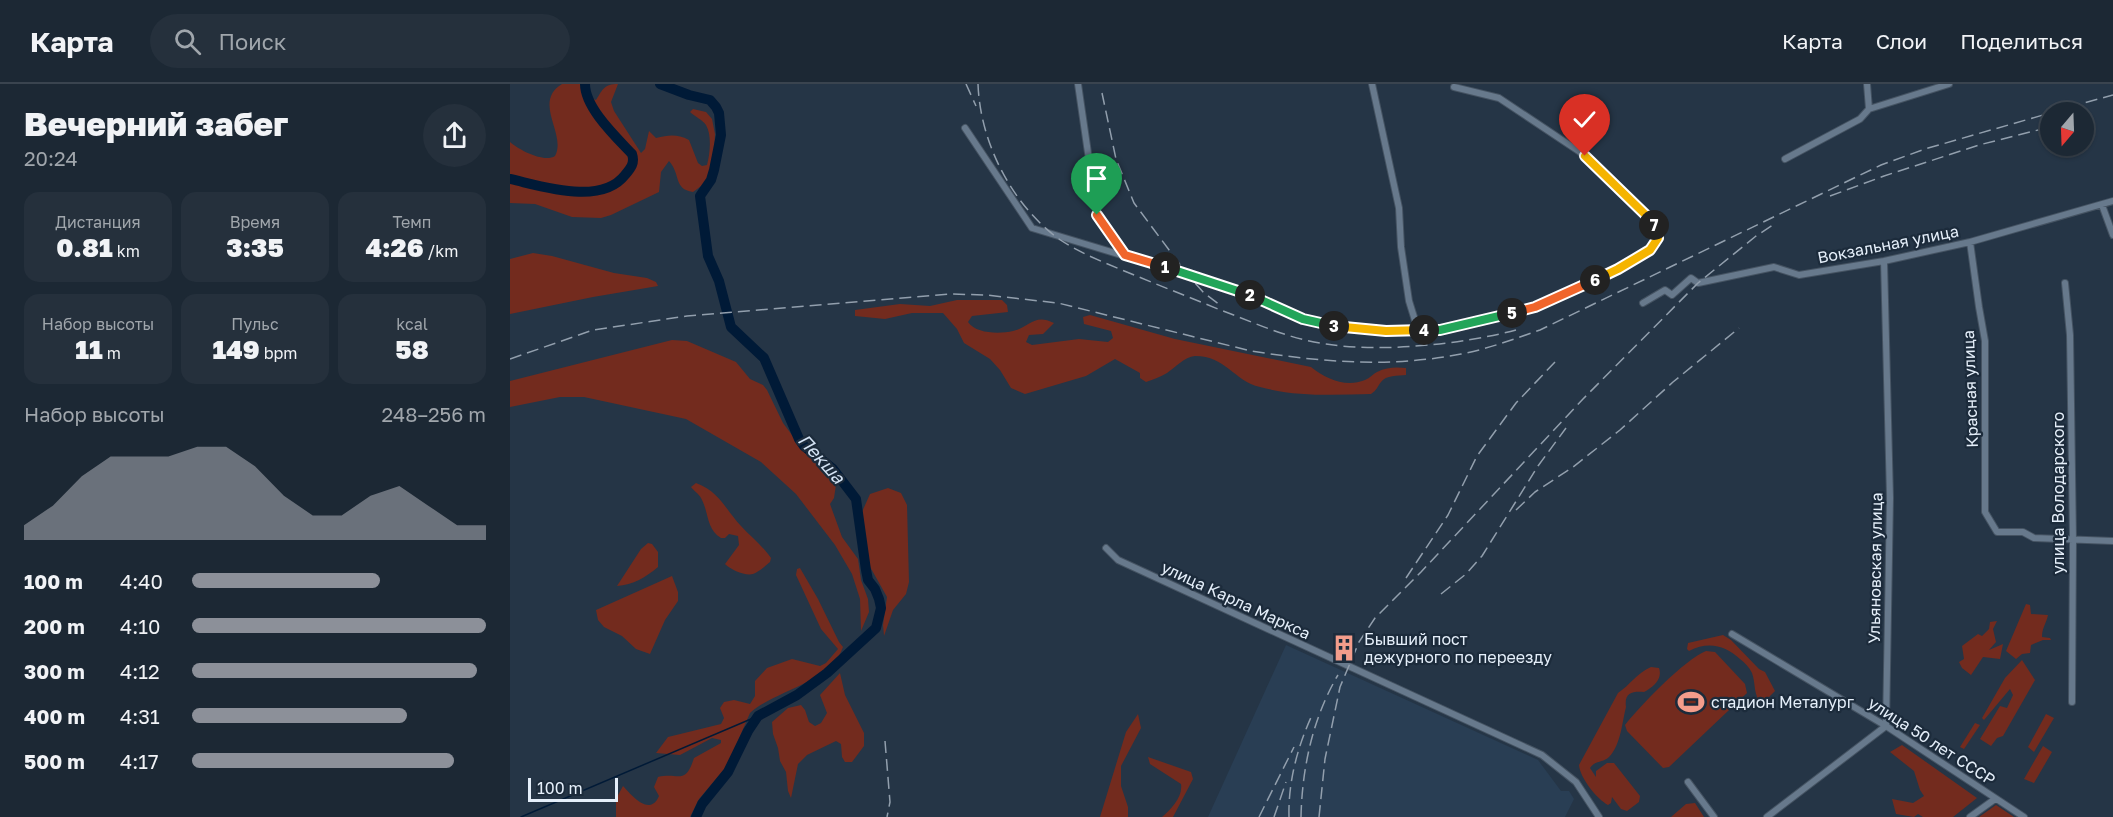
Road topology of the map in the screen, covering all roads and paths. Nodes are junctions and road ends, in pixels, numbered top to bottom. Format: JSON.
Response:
{"nodes":[{"id":1,"x":1078,"y":84,"type":"edge"},
{"id":2,"x":1372,"y":84,"type":"edge"},
{"id":3,"x":1867,"y":84,"type":"edge"},
{"id":4,"x":1948,"y":84,"type":"edge"},
{"id":5,"x":1454,"y":87,"type":"dead end"},
{"id":6,"x":1869,"y":109,"type":"junction"},
{"id":7,"x":965,"y":128,"type":"dead end"},
{"id":8,"x":1785,"y":159,"type":"dead end"},
{"id":9,"x":2113,"y":201,"type":"edge"},
{"id":10,"x":2102,"y":205,"type":"junction"},
{"id":11,"x":2113,"y":236,"type":"edge"},
{"id":12,"x":1970,"y":242,"type":"junction"},
{"id":13,"x":1125,"y":255,"type":"junction"},
{"id":14,"x":1884,"y":261,"type":"junction"},
{"id":15,"x":2065,"y":283,"type":"dead end"},
{"id":16,"x":1643,"y":303,"type":"dead end"},
{"id":17,"x":1418,"y":330,"type":"junction"},
{"id":18,"x":2073,"y":540,"type":"junction"},
{"id":19,"x":2113,"y":541,"type":"edge"},
{"id":20,"x":1106,"y":548,"type":"dead end"},
{"id":21,"x":1732,"y":634,"type":"dead end"},
{"id":22,"x":2072,"y":702,"type":"dead end"},
{"id":23,"x":1886,"y":726,"type":"junction"},
{"id":24,"x":1688,"y":782,"type":"dead end"},
{"id":25,"x":1995,"y":799,"type":"junction"},
{"id":26,"x":1599,"y":817,"type":"edge"},
{"id":27,"x":1714,"y":817,"type":"edge"},
{"id":28,"x":1767,"y":817,"type":"edge"},
{"id":29,"x":1970,"y":817,"type":"edge"},
{"id":30,"x":2024,"y":817,"type":"edge"}],
"edges":[{"from":1,"to":13,"type":"street"},
{"from":2,"to":17,"type":"street"},
{"from":3,"to":6,"type":"street"},
{"from":4,"to":6,"type":"street"},
{"from":5,"to":17,"type":"street"},
{"from":6,"to":8,"type":"street"},
{"from":7,"to":13,"type":"street"},
{"from":9,"to":10,"type":"street","name":"Вокзальная улица"},
{"from":10,"to":11,"type":"street"},
{"from":10,"to":12,"type":"street","name":"Вокзальная улица"},
{"from":12,"to":14,"type":"street","name":"Вокзальная улица"},
{"from":12,"to":18,"type":"street","name":"Красная улица"},
{"from":13,"to":17,"type":"street"},
{"from":14,"to":16,"type":"street","name":"Вокзальная улица"},
{"from":14,"to":23,"type":"street","name":"Ульяновская улица"},
{"from":15,"to":18,"type":"street","name":"улица Володарского"},
{"from":18,"to":19,"type":"street"},
{"from":18,"to":22,"type":"street","name":"улица Володарского"},
{"from":20,"to":26,"type":"street","name":"улица Карла Маркса"},
{"from":21,"to":23,"type":"street","name":"улица 50 лет СССР"},
{"from":23,"to":25,"type":"street","name":"улица 50 лет СССР"},
{"from":23,"to":28,"type":"street"},
{"from":24,"to":27,"type":"street"},
{"from":25,"to":29,"type":"street"},
{"from":25,"to":30,"type":"street","name":"улица 50 лет СССР"}]}
